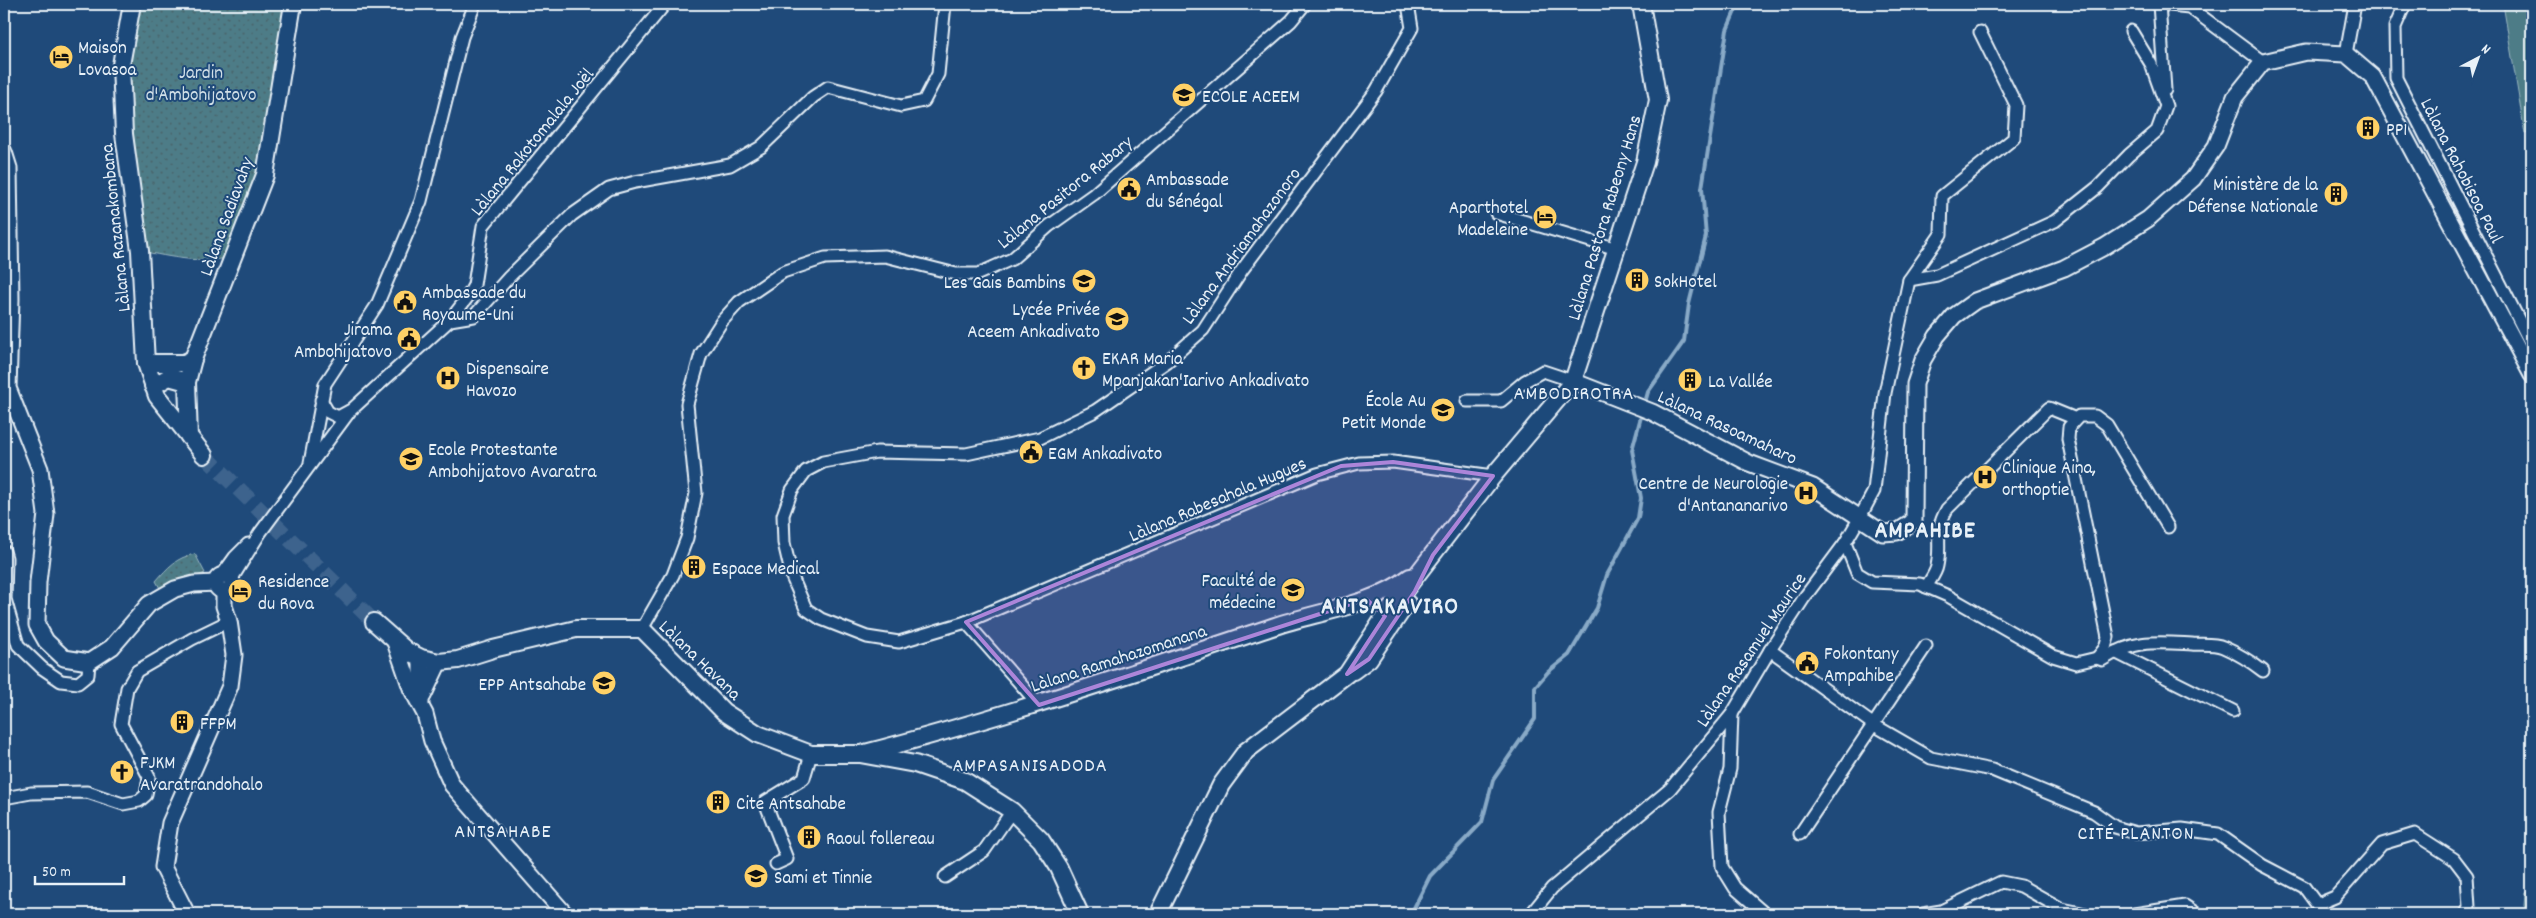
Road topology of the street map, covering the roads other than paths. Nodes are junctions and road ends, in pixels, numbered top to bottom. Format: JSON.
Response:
{"nodes":[{"id":1,"x":132,"y":4,"type":"edge"},
{"id":2,"x":293,"y":4,"type":"edge"},
{"id":3,"x":475,"y":4,"type":"edge"},
{"id":4,"x":666,"y":4,"type":"edge"},
{"id":5,"x":944,"y":4,"type":"edge"},
{"id":6,"x":1305,"y":4,"type":"edge"},
{"id":7,"x":1408,"y":4,"type":"edge"},
{"id":8,"x":1641,"y":4,"type":"edge"},
{"id":9,"x":2355,"y":4,"type":"edge"},
{"id":10,"x":2405,"y":4,"type":"edge"},
{"id":11,"x":2131,"y":31,"type":"dead end"},
{"id":12,"x":1980,"y":32,"type":"dead end"},
{"id":13,"x":2346,"y":54,"type":"junction"},
{"id":14,"x":2263,"y":62,"type":"junction"},
{"id":15,"x":2166,"y":106,"type":"junction"},
{"id":16,"x":4,"y":152,"type":"edge"},
{"id":17,"x":1496,"y":213,"type":"dead end"},
{"id":18,"x":1618,"y":249,"type":"junction"},
{"id":19,"x":1909,"y":280,"type":"junction"},
{"id":20,"x":450,"y":320,"type":"junction"},
{"id":21,"x":2532,"y":346,"type":"edge"},
{"id":22,"x":193,"y":359,"type":"junction"},
{"id":23,"x":146,"y":363,"type":"junction"},
{"id":24,"x":2532,"y":375,"type":"edge"},
{"id":25,"x":1573,"y":381,"type":"junction"},
{"id":26,"x":187,"y":382,"type":"junction"},
{"id":27,"x":153,"y":386,"type":"junction"},
{"id":28,"x":321,"y":400,"type":"junction"},
{"id":29,"x":1467,"y":401,"type":"dead end"},
{"id":30,"x":350,"y":411,"type":"junction"},
{"id":31,"x":2076,"y":419,"type":"junction"},
{"id":32,"x":189,"y":437,"type":"junction"},
{"id":33,"x":204,"y":455,"type":"tunnel mouth"},
{"id":34,"x":310,"y":465,"type":"junction"},
{"id":35,"x":1493,"y":476,"type":"junction"},
{"id":36,"x":1859,"y":519,"type":"junction"},
{"id":37,"x":2168,"y":527,"type":"dead end"},
{"id":38,"x":1846,"y":543,"type":"junction"},
{"id":39,"x":4,"y":551,"type":"edge"},
{"id":40,"x":1433,"y":555,"type":"junction"},
{"id":41,"x":223,"y":582,"type":"junction"},
{"id":42,"x":1926,"y":587,"type":"junction"},
{"id":43,"x":1366,"y":599,"type":"junction"},
{"id":44,"x":230,"y":621,"type":"junction"},
{"id":45,"x":374,"y":622,"type":"tunnel mouth"},
{"id":46,"x":966,"y":622,"type":"junction"},
{"id":47,"x":1388,"y":622,"type":"junction"},
{"id":48,"x":642,"y":629,"type":"junction"},
{"id":49,"x":395,"y":642,"type":"junction"},
{"id":50,"x":1926,"y":646,"type":"dead end"},
{"id":51,"x":1770,"y":650,"type":"junction"},
{"id":52,"x":2115,"y":652,"type":"junction"},
{"id":53,"x":421,"y":658,"type":"junction"},
{"id":54,"x":2097,"y":658,"type":"junction"},
{"id":55,"x":89,"y":662,"type":"junction"},
{"id":56,"x":439,"y":662,"type":"junction"},
{"id":57,"x":2263,"y":671,"type":"dead end"},
{"id":58,"x":1039,"y":705,"type":"junction"},
{"id":59,"x":423,"y":708,"type":"junction"},
{"id":60,"x":2233,"y":711,"type":"dead end"},
{"id":61,"x":1732,"y":714,"type":"junction"},
{"id":62,"x":1874,"y":725,"type":"junction"},
{"id":63,"x":913,"y":741,"type":"junction"},
{"id":64,"x":811,"y":754,"type":"junction"},
{"id":65,"x":860,"y":754,"type":"junction"},
{"id":66,"x":915,"y":764,"type":"junction"},
{"id":67,"x":4,"y":798,"type":"edge"},
{"id":68,"x":1012,"y":811,"type":"junction"},
{"id":69,"x":1800,"y":834,"type":"dead end"},
{"id":70,"x":776,"y":864,"type":"dead end"},
{"id":71,"x":945,"y":877,"type":"dead end"},
{"id":72,"x":2321,"y":909,"type":"edge"},
{"id":73,"x":187,"y":914,"type":"edge"},
{"id":74,"x":565,"y":914,"type":"edge"},
{"id":75,"x":1080,"y":914,"type":"edge"},
{"id":76,"x":1158,"y":914,"type":"edge"},
{"id":77,"x":1531,"y":914,"type":"edge"},
{"id":78,"x":1765,"y":914,"type":"edge"},
{"id":79,"x":1922,"y":914,"type":"edge"},
{"id":80,"x":2086,"y":914,"type":"edge"},
{"id":81,"x":2134,"y":914,"type":"edge"},
{"id":82,"x":2197,"y":914,"type":"edge"},
{"id":83,"x":2466,"y":914,"type":"edge"}],
"edges":[{"from":1,"to":23,"type":"main road","name":"Làlana Razanakombana"},
{"from":2,"to":22,"type":"main road","name":"Làlana Sadiavahy"},
{"from":3,"to":28,"type":"street"},
{"from":4,"to":20,"type":"street","name":"Làlana Rakotomalala Joël"},
{"from":5,"to":20,"type":"street"},
{"from":6,"to":48,"type":"street","name":"Làlana Pasitora Rabary"},
{"from":7,"to":46,"type":"street","name":"Làlana Andriamahazonoro"},
{"from":8,"to":18,"type":"main road","name":"Làlana Pastora Rabeony Hans"},
{"from":9,"to":13,"type":"street"},
{"from":10,"to":21,"type":"street","name":"Làlana Rahobisoa Paul"},
{"from":11,"to":15,"type":"street"},
{"from":12,"to":19,"type":"street"},
{"from":13,"to":14,"type":"street"},
{"from":13,"to":24,"type":"street"},
{"from":14,"to":15,"type":"street"},
{"from":14,"to":36,"type":"street","name":"Làlana Rasoamaharo"},
{"from":15,"to":19,"type":"street"},
{"from":16,"to":55,"type":"street"},
{"from":17,"to":18,"type":"street"},
{"from":18,"to":25,"type":"main road","name":"Làlana Pastora Rabeony Hans"},
{"from":19,"to":36,"type":"street","name":"Làlana Rasamuel Maurice"},
{"from":20,"to":30,"type":"street","name":"Làlana Rakotomalala Joël"},
{"from":22,"to":23,"type":"main road"},
{"from":22,"to":26,"type":"main road","name":"Làlana Sadiavahy"},
{"from":23,"to":27,"type":"main road","name":"Làlana Razanakombana"},
{"from":25,"to":29,"type":"street"},
{"from":25,"to":35,"type":"main road"},
{"from":25,"to":36,"type":"street","name":"Làlana Rasoamaharo"},
{"from":26,"to":27,"type":"main road"},
{"from":26,"to":32,"type":"main road","name":"Làlana Sadiavahy"},
{"from":27,"to":32,"type":"main road","name":"Làlana Razanakombana"},
{"from":28,"to":30,"type":"street"},
{"from":28,"to":34,"type":"street"},
{"from":30,"to":34,"type":"street","name":"Làlana Rakotomalala Joël"},
{"from":31,"to":37,"type":"street"},
{"from":31,"to":42,"type":"street"},
{"from":31,"to":54,"type":"street"},
{"from":32,"to":33,"type":"main road","name":"Làlana Razanakombana"},
{"from":34,"to":41,"type":"street","name":"Làlana Rakotomalala Joël"},
{"from":35,"to":40,"type":"main road"},
{"from":35,"to":46,"type":"street","name":"Làlana Rabesahala Hugues"},
{"from":36,"to":38,"type":"street","name":"Làlana Rasamuel Maurice"},
{"from":38,"to":42,"type":"street"},
{"from":38,"to":51,"type":"street","name":"Làlana Rasamuel Maurice"},
{"from":39,"to":55,"type":"street"},
{"from":40,"to":43,"type":"main road","name":"Làlana Ramahazomanana"},
{"from":40,"to":47,"type":"main road"},
{"from":41,"to":44,"type":"street"},
{"from":41,"to":55,"type":"street"},
{"from":42,"to":54,"type":"street"},
{"from":43,"to":47,"type":"main road"},
{"from":43,"to":58,"type":"main road","name":"Làlana Ramahazomanana"},
{"from":44,"to":67,"type":"street"},
{"from":44,"to":73,"type":"street"},
{"from":45,"to":49,"type":"main road","name":"Làlana Havana"},
{"from":46,"to":58,"type":"street"},
{"from":47,"to":76,"type":"main road"},
{"from":48,"to":56,"type":"main road","name":"Làlana Havana"},
{"from":48,"to":64,"type":"main road","name":"Làlana Havana"},
{"from":49,"to":53,"type":"main road","name":"Làlana Havana"},
{"from":49,"to":59,"type":"street"},
{"from":50,"to":62,"type":"street"},
{"from":51,"to":61,"type":"street","name":"Làlana Rasamuel Maurice"},
{"from":51,"to":62,"type":"street"},
{"from":52,"to":54,"type":"street"},
{"from":52,"to":57,"type":"street"},
{"from":52,"to":60,"type":"street"},
{"from":53,"to":56,"type":"main road","name":"Làlana Havana"},
{"from":53,"to":59,"type":"street"},
{"from":56,"to":59,"type":"street"},
{"from":58,"to":63,"type":"main road","name":"Làlana Ramahazomanana"},
{"from":59,"to":74,"type":"street"},
{"from":61,"to":77,"type":"street","name":"Làlana Rasamuel Maurice"},
{"from":61,"to":78,"type":"street"},
{"from":62,"to":69,"type":"street"},
{"from":62,"to":72,"type":"street"},
{"from":63,"to":65,"type":"main road","name":"Làlana Ramahazomanana"},
{"from":63,"to":66,"type":"main road"},
{"from":64,"to":65,"type":"main road","name":"Làlana Havana"},
{"from":64,"to":70,"type":"street"},
{"from":65,"to":66,"type":"main road"},
{"from":66,"to":68,"type":"main road"},
{"from":68,"to":71,"type":"street"},
{"from":68,"to":75,"type":"main road"},
{"from":72,"to":83,"type":"street"},
{"from":79,"to":80,"type":"street"},
{"from":81,"to":82,"type":"street"}]}
